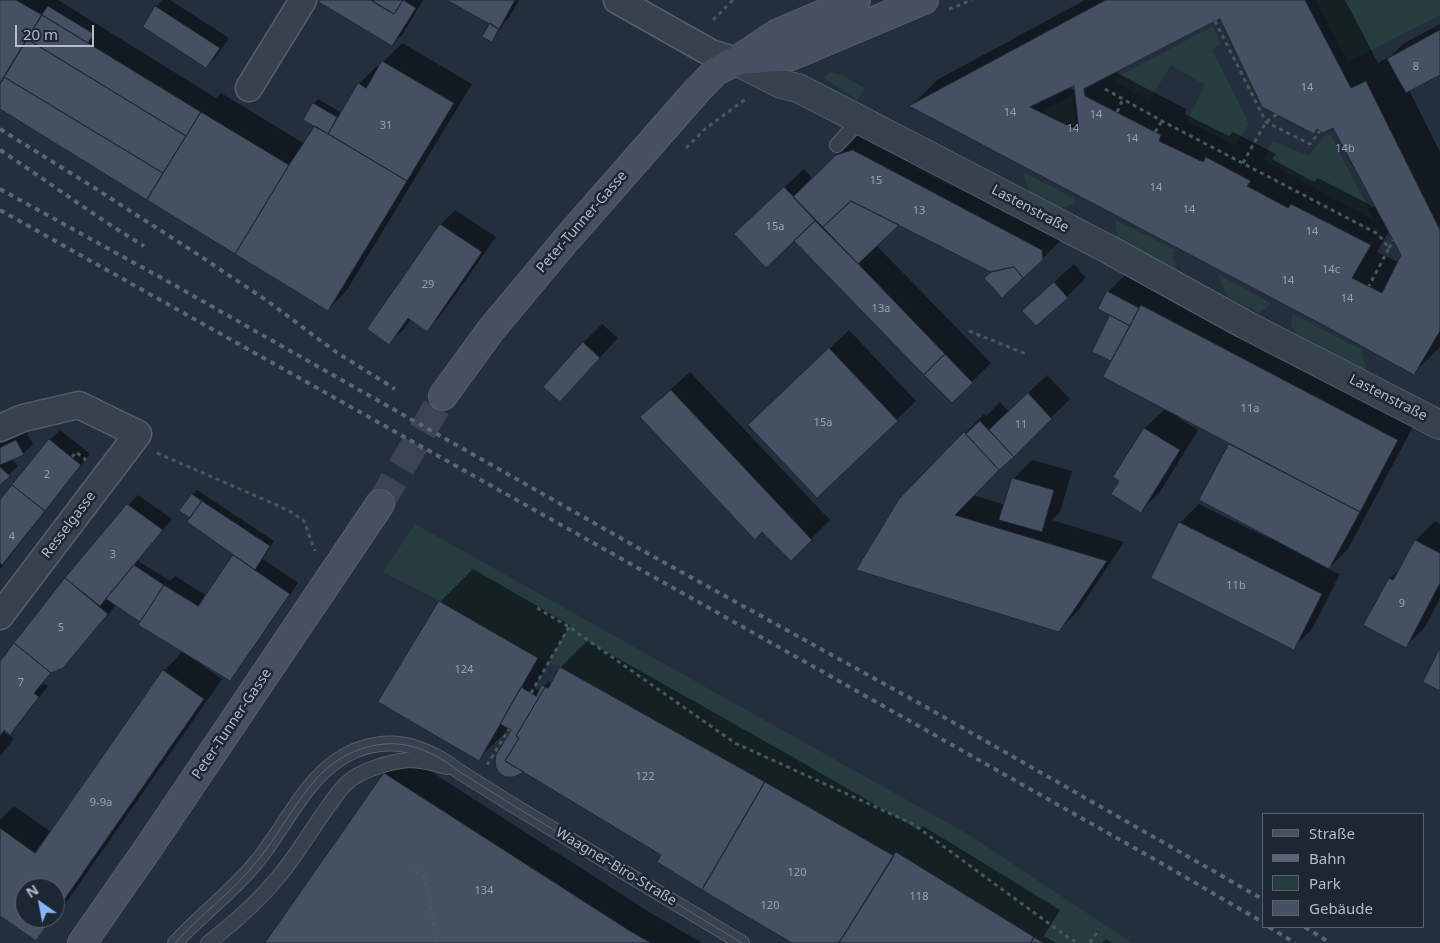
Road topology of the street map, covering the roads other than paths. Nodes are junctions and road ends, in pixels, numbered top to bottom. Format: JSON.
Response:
{"nodes":[{"id":1,"x":303,"y":0,"type":"edge"},
{"id":2,"x":617,"y":0,"type":"edge"},
{"id":3,"x":856,"y":0,"type":"edge"},
{"id":4,"x":924,"y":0,"type":"edge"},
{"id":5,"x":736,"y":61,"type":"junction"},
{"id":6,"x":249,"y":88,"type":"dead end"},
{"id":7,"x":860,"y":120,"type":"junction"},
{"id":8,"x":837,"y":145,"type":"dead end"},
{"id":9,"x":443,"y":396,"type":"tunnel mouth"},
{"id":10,"x":1440,"y":425,"type":"edge"},
{"id":11,"x":0,"y":428,"type":"edge"},
{"id":12,"x":380,"y":504,"type":"tunnel mouth"},
{"id":13,"x":0,"y":616,"type":"edge"},
{"id":14,"x":460,"y":771,"type":"junction"},
{"id":15,"x":82,"y":943,"type":"edge"},
{"id":16,"x":175,"y":943,"type":"edge"},
{"id":17,"x":208,"y":943,"type":"edge"},
{"id":18,"x":742,"y":943,"type":"edge"}],
"edges":[{"from":1,"to":6,"type":"street"},
{"from":2,"to":5,"type":"street","name":"Lastenstraße"},
{"from":3,"to":5,"type":"main road","name":"Peter-Tunner-Gasse"},
{"from":4,"to":5,"type":"main road","name":"Peter-Tunner-Gasse"},
{"from":5,"to":7,"type":"street","name":"Lastenstraße"},
{"from":5,"to":9,"type":"main road","name":"Peter-Tunner-Gasse"},
{"from":7,"to":8,"type":"lane"},
{"from":7,"to":10,"type":"street","name":"Lastenstraße"},
{"from":11,"to":13,"type":"street","name":"Resselgasse"},
{"from":12,"to":15,"type":"main road","name":"Peter-Tunner-Gasse"},
{"from":14,"to":16,"type":"lane","name":"Waagner-Biro-Straße"},
{"from":14,"to":17,"type":"lane"},
{"from":14,"to":18,"type":"lane","name":"Waagner-Biro-Straße"}]}
